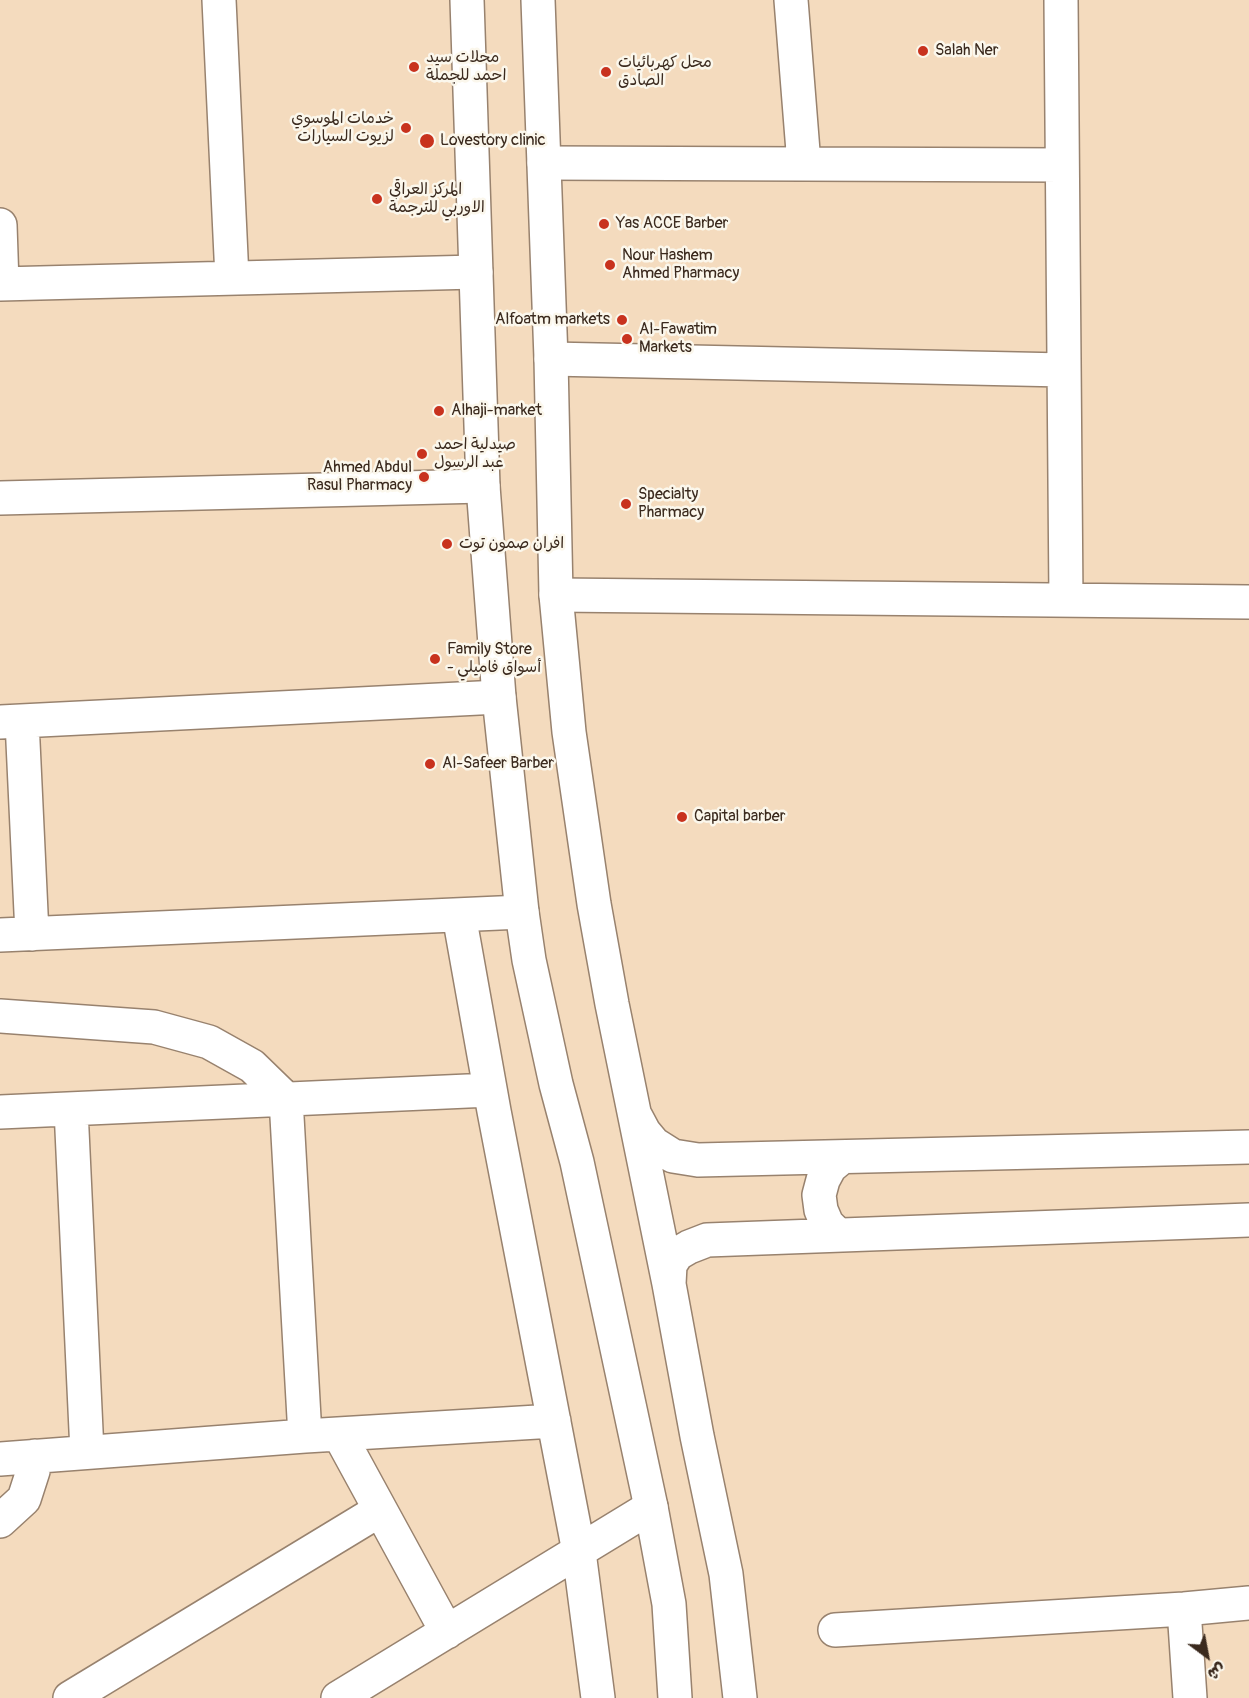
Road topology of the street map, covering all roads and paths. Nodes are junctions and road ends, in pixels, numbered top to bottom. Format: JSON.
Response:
{"nodes":[{"id":1,"x":219,"y":0,"type":"edge"},
{"id":2,"x":467,"y":0,"type":"edge"},
{"id":3,"x":538,"y":0,"type":"edge"},
{"id":4,"x":791,"y":0,"type":"edge"},
{"id":5,"x":1061,"y":0,"type":"edge"},
{"id":6,"x":544,"y":163,"type":"junction"},
{"id":7,"x":804,"y":164,"type":"junction"},
{"id":8,"x":1062,"y":165,"type":"junction"},
{"id":9,"x":0,"y":225,"type":"edge"},
{"id":10,"x":476,"y":272,"type":"junction"},
{"id":11,"x":232,"y":278,"type":"junction"},
{"id":12,"x":1,"y":284,"type":"edge"},
{"id":13,"x":551,"y":359,"type":"junction"},
{"id":14,"x":1064,"y":370,"type":"junction"},
{"id":15,"x":483,"y":486,"type":"junction"},
{"id":16,"x":0,"y":498,"type":"edge"},
{"id":17,"x":556,"y":595,"type":"junction"},
{"id":18,"x":1066,"y":600,"type":"junction"},
{"id":19,"x":1249,"y":602,"type":"edge"},
{"id":20,"x":499,"y":697,"type":"junction"},
{"id":21,"x":11,"y":722,"type":"edge"},
{"id":22,"x":522,"y":912,"type":"junction"},
{"id":23,"x":459,"y":915,"type":"junction"},
{"id":24,"x":16,"y":935,"type":"edge"},
{"id":25,"x":0,"y":1016,"type":"edge"},
{"id":26,"x":490,"y":1090,"type":"junction"},
{"id":27,"x":286,"y":1099,"type":"junction"},
{"id":28,"x":71,"y":1109,"type":"junction"},
{"id":29,"x":0,"y":1112,"type":"edge"},
{"id":30,"x":634,"y":1114,"type":"junction"},
{"id":31,"x":1249,"y":1147,"type":"edge"},
{"id":32,"x":842,"y":1157,"type":"junction"},
{"id":33,"x":1249,"y":1220,"type":"edge"},
{"id":34,"x":838,"y":1235,"type":"junction"},
{"id":35,"x":669,"y":1284,"type":"junction"},
{"id":36,"x":554,"y":1421,"type":"junction"},
{"id":37,"x":339,"y":1434,"type":"junction"},
{"id":38,"x":305,"y":1436,"type":"junction"},
{"id":39,"x":87,"y":1452,"type":"junction"},
{"id":40,"x":35,"y":1456,"type":"junction"},
{"id":41,"x":0,"y":1459,"type":"edge"},
{"id":42,"x":651,"y":1507,"type":"junction"},
{"id":43,"x":380,"y":1509,"type":"junction"},
{"id":44,"x":0,"y":1521,"type":"edge"},
{"id":45,"x":579,"y":1552,"type":"junction"},
{"id":46,"x":1249,"y":1604,"type":"edge"},
{"id":47,"x":1184,"y":1609,"type":"junction"},
{"id":48,"x":835,"y":1630,"type":"dead end"},
{"id":49,"x":447,"y":1632,"type":"junction"},
{"id":50,"x":70,"y":1698,"type":"edge"},
{"id":51,"x":338,"y":1698,"type":"edge"},
{"id":52,"x":598,"y":1698,"type":"edge"},
{"id":53,"x":675,"y":1698,"type":"edge"},
{"id":54,"x":740,"y":1698,"type":"edge"},
{"id":55,"x":1190,"y":1698,"type":"edge"}],
"edges":[{"from":1,"to":11,"type":"street"},
{"from":2,"to":10,"type":"street"},
{"from":3,"to":6,"type":"street"},
{"from":4,"to":7,"type":"street"},
{"from":5,"to":8,"type":"street"},
{"from":6,"to":7,"type":"street"},
{"from":6,"to":13,"type":"street"},
{"from":7,"to":8,"type":"street"},
{"from":8,"to":14,"type":"street"},
{"from":9,"to":12,"type":"street"},
{"from":10,"to":11,"type":"street"},
{"from":10,"to":15,"type":"street"},
{"from":11,"to":12,"type":"street"},
{"from":13,"to":14,"type":"street"},
{"from":13,"to":17,"type":"street"},
{"from":14,"to":18,"type":"street"},
{"from":15,"to":16,"type":"street"},
{"from":15,"to":20,"type":"street"},
{"from":17,"to":18,"type":"street"},
{"from":17,"to":30,"type":"street"},
{"from":18,"to":19,"type":"street"},
{"from":20,"to":21,"type":"street"},
{"from":20,"to":22,"type":"street"},
{"from":21,"to":24,"type":"street"},
{"from":22,"to":23,"type":"street"},
{"from":22,"to":42,"type":"street"},
{"from":23,"to":24,"type":"street"},
{"from":23,"to":26,"type":"street"},
{"from":25,"to":27,"type":"street"},
{"from":26,"to":27,"type":"street"},
{"from":26,"to":36,"type":"street"},
{"from":27,"to":28,"type":"street"},
{"from":27,"to":38,"type":"street"},
{"from":28,"to":29,"type":"street"},
{"from":28,"to":39,"type":"street"},
{"from":30,"to":32,"type":"street"},
{"from":30,"to":35,"type":"street"},
{"from":31,"to":32,"type":"street"},
{"from":32,"to":34,"type":"street"},
{"from":33,"to":34,"type":"street"},
{"from":34,"to":35,"type":"street"},
{"from":35,"to":54,"type":"street"},
{"from":36,"to":37,"type":"street"},
{"from":36,"to":45,"type":"street"},
{"from":37,"to":38,"type":"street"},
{"from":37,"to":43,"type":"street"},
{"from":38,"to":39,"type":"street"},
{"from":39,"to":40,"type":"street"},
{"from":40,"to":41,"type":"street"},
{"from":40,"to":44,"type":"street"},
{"from":42,"to":45,"type":"street"},
{"from":42,"to":53,"type":"street"},
{"from":43,"to":49,"type":"street"},
{"from":43,"to":50,"type":"street"},
{"from":45,"to":49,"type":"street"},
{"from":45,"to":52,"type":"street"},
{"from":46,"to":47,"type":"street"},
{"from":47,"to":48,"type":"street"},
{"from":47,"to":55,"type":"street"},
{"from":49,"to":51,"type":"street"}]}
